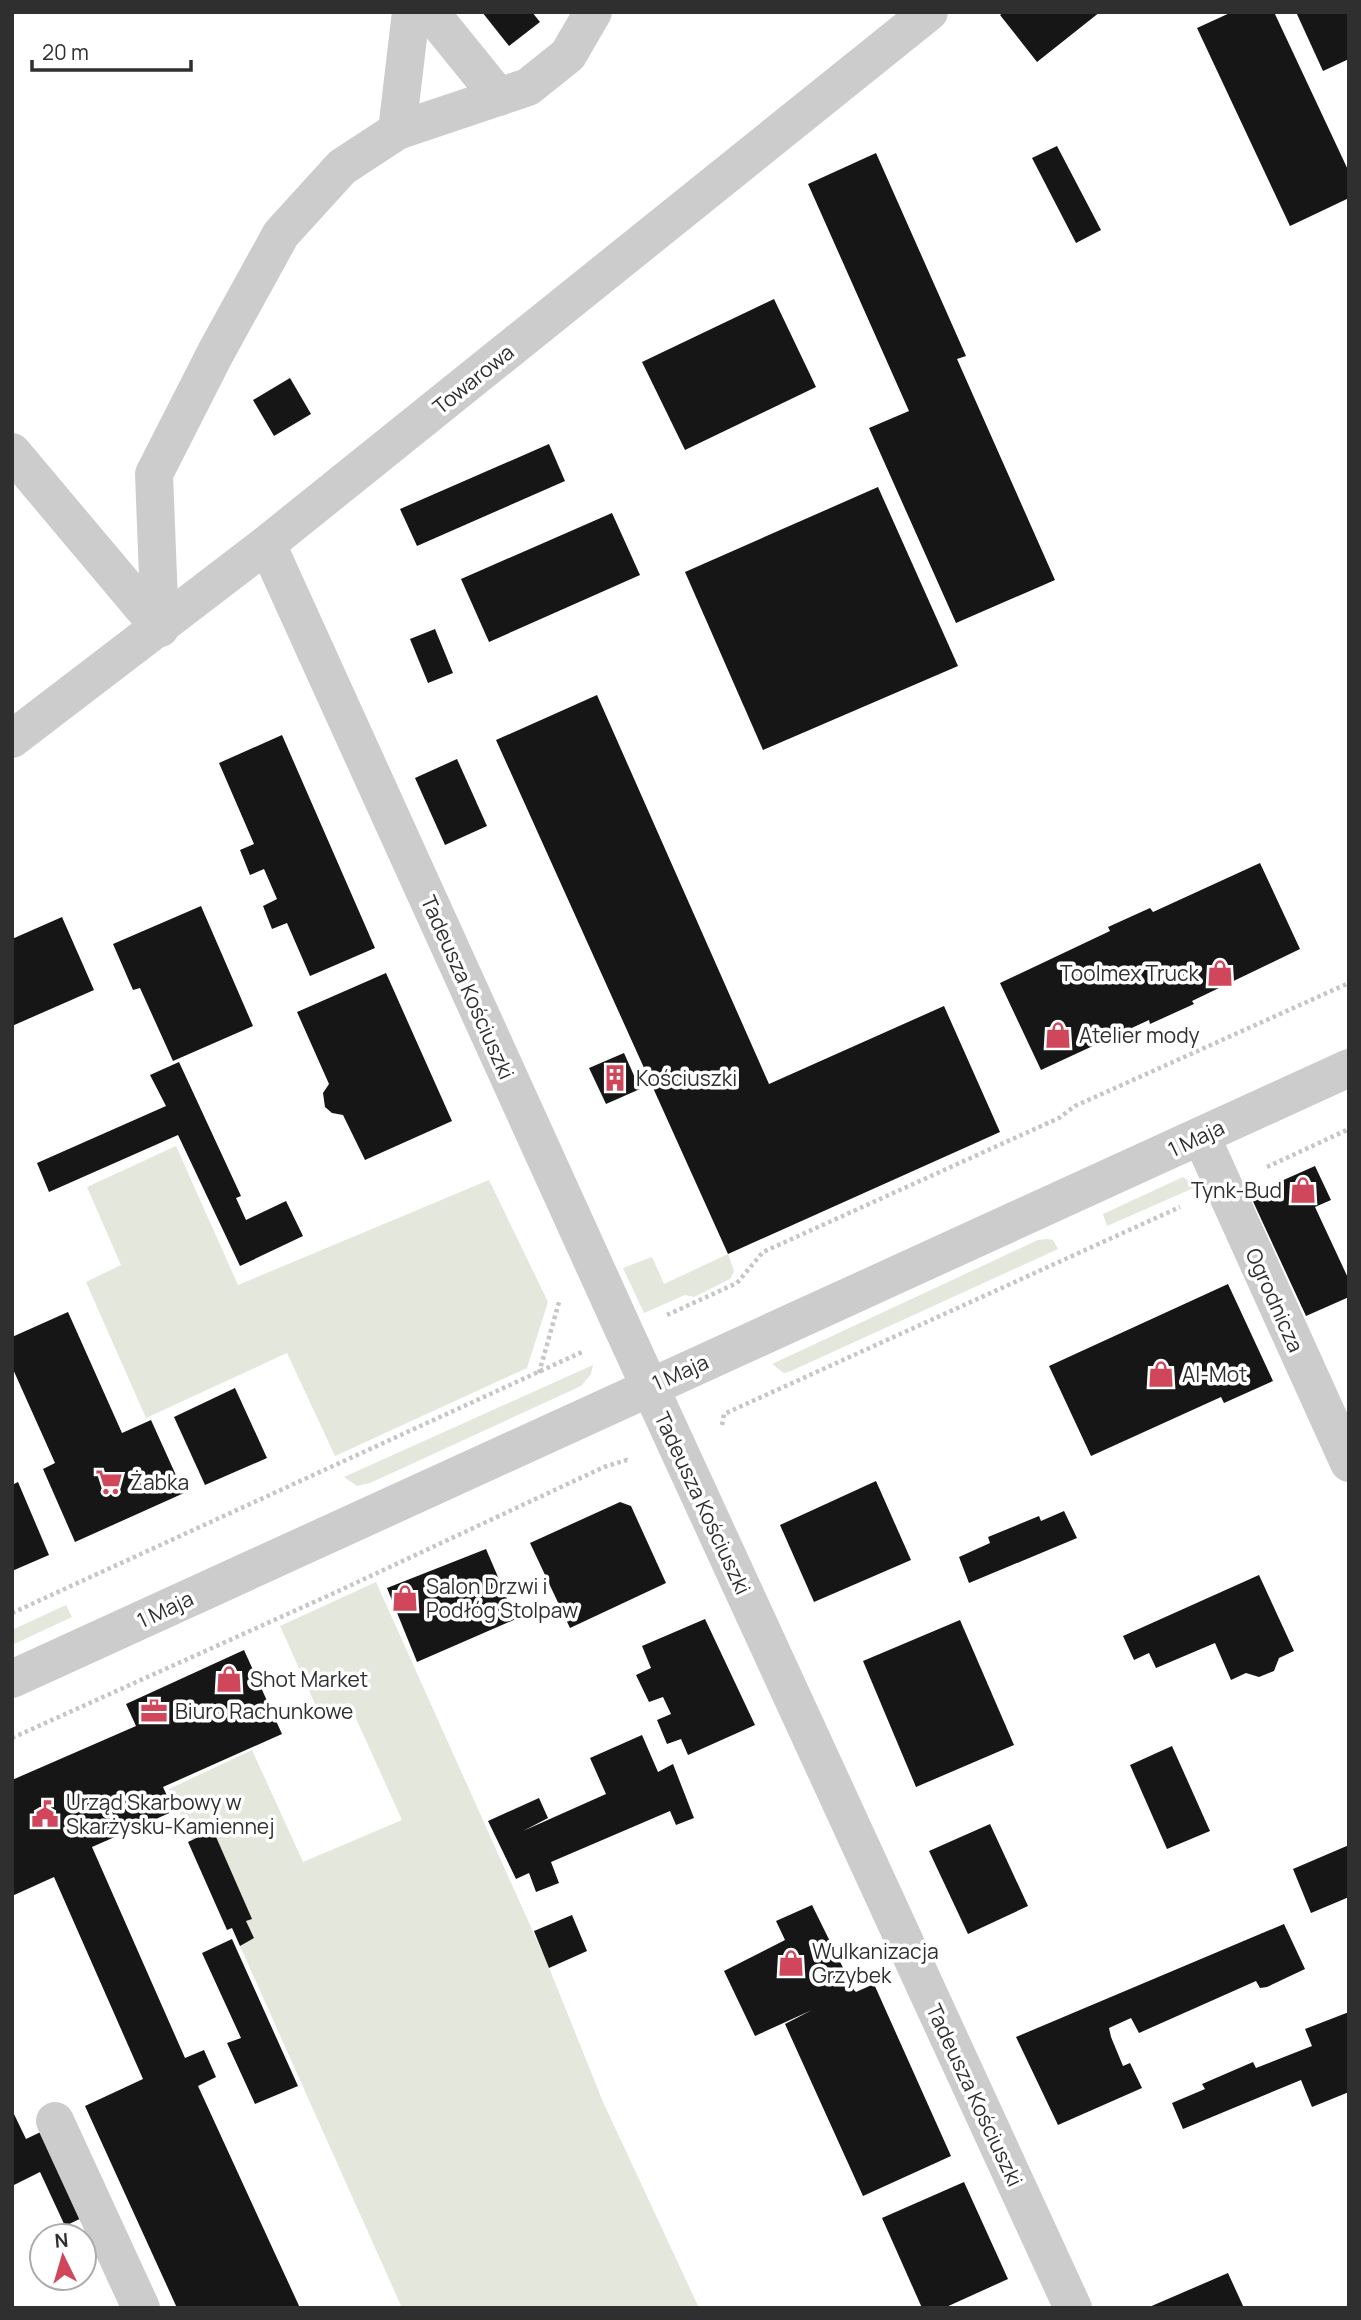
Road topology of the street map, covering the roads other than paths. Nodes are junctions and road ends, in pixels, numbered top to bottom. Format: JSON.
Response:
{"nodes":[{"id":1,"x":411,"y":12,"type":"edge"},
{"id":2,"x":430,"y":12,"type":"edge"},
{"id":3,"x":593,"y":12,"type":"edge"},
{"id":4,"x":929,"y":12,"type":"edge"},
{"id":5,"x":499,"y":97,"type":"junction"},
{"id":6,"x":397,"y":131,"type":"junction"},
{"id":7,"x":12,"y":452,"type":"edge"},
{"id":8,"x":267,"y":544,"type":"junction"},
{"id":9,"x":160,"y":628,"type":"junction"},
{"id":10,"x":12,"y":739,"type":"edge"},
{"id":11,"x":1349,"y":1068,"type":"edge"},
{"id":12,"x":1201,"y":1136,"type":"junction"},
{"id":13,"x":649,"y":1386,"type":"junction"},
{"id":14,"x":1349,"y":1463,"type":"edge"},
{"id":15,"x":12,"y":1679,"type":"edge"},
{"id":16,"x":55,"y":2121,"type":"dead end"},
{"id":17,"x":141,"y":2308,"type":"edge"},
{"id":18,"x":1073,"y":2308,"type":"edge"}],
"edges":[{"from":1,"to":6,"type":"street"},
{"from":2,"to":5,"type":"street"},
{"from":3,"to":5,"type":"street"},
{"from":4,"to":8,"type":"street","name":"Towarowa"},
{"from":5,"to":6,"type":"street"},
{"from":6,"to":9,"type":"street"},
{"from":7,"to":9,"type":"street"},
{"from":8,"to":9,"type":"street","name":"Towarowa"},
{"from":8,"to":13,"type":"street","name":"Tadeusza Kościuszki"},
{"from":9,"to":10,"type":"street","name":"Towarowa"},
{"from":11,"to":12,"type":"street","name":"1 Maja"},
{"from":12,"to":13,"type":"street","name":"1 Maja"},
{"from":12,"to":14,"type":"street","name":"Ogrodnicza"},
{"from":13,"to":15,"type":"street","name":"1 Maja"},
{"from":13,"to":18,"type":"street","name":"Tadeusza Kościuszki"},
{"from":16,"to":17,"type":"street"}]}
